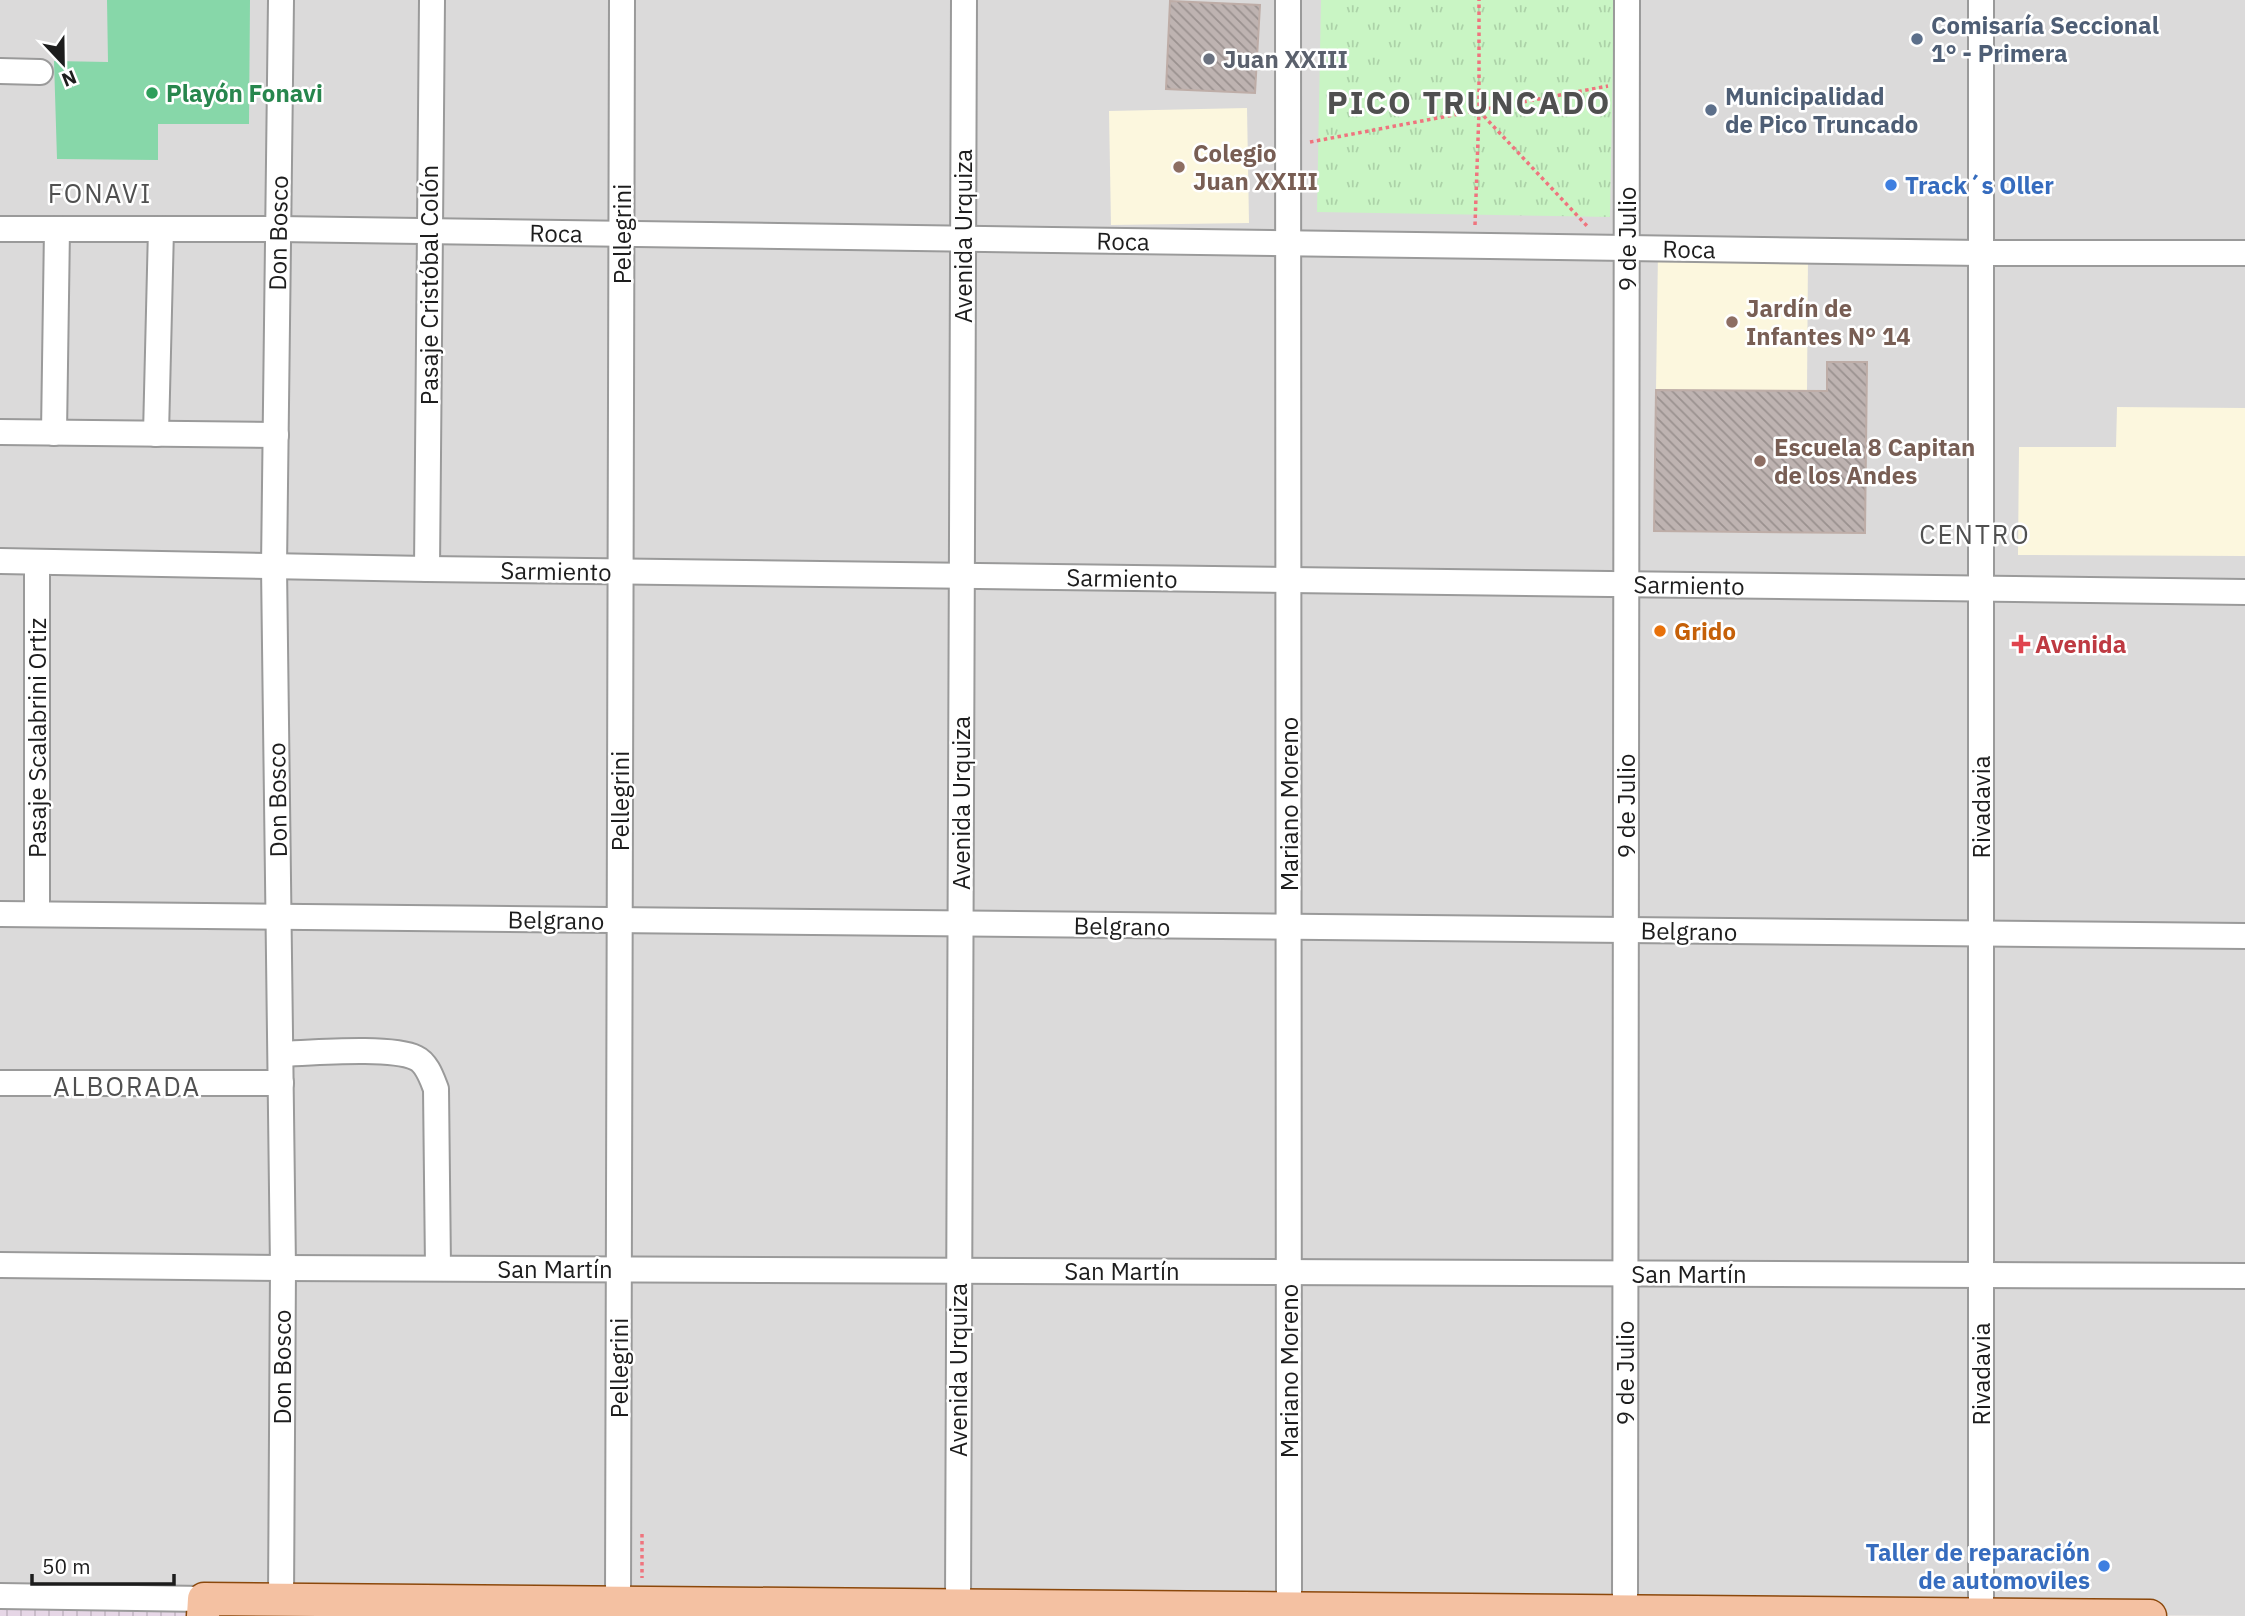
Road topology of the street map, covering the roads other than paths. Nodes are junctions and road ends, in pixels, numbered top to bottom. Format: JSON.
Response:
{"nodes":[{"id":1,"x":281,"y":0,"type":"edge"},
{"id":2,"x":432,"y":0,"type":"edge"},
{"id":3,"x":622,"y":0,"type":"edge"},
{"id":4,"x":964,"y":0,"type":"edge"},
{"id":5,"x":1288,"y":0,"type":"edge"},
{"id":6,"x":1628,"y":0,"type":"edge"},
{"id":7,"x":1981,"y":0,"type":"edge"},
{"id":8,"x":0,"y":71,"type":"edge"},
{"id":9,"x":40,"y":72,"type":"dead end"},
{"id":10,"x":0,"y":229,"type":"edge"},
{"id":11,"x":57,"y":229,"type":"junction"},
{"id":12,"x":160,"y":229,"type":"junction"},
{"id":13,"x":278,"y":229,"type":"junction"},
{"id":14,"x":429,"y":231,"type":"junction"},
{"id":15,"x":622,"y":233,"type":"junction"},
{"id":16,"x":962,"y":238,"type":"junction"},
{"id":17,"x":1288,"y":244,"type":"junction"},
{"id":18,"x":1616,"y":247,"type":"junction"},
{"id":19,"x":1981,"y":253,"type":"junction"},
{"id":20,"x":2245,"y":253,"type":"edge"},
{"id":21,"x":0,"y":432,"type":"edge"},
{"id":22,"x":54,"y":433,"type":"junction"},
{"id":23,"x":156,"y":434,"type":"junction"},
{"id":24,"x":276,"y":435,"type":"junction"},
{"id":25,"x":0,"y":561,"type":"edge"},
{"id":26,"x":37,"y":562,"type":"junction"},
{"id":27,"x":274,"y":567,"type":"junction"},
{"id":28,"x":427,"y":569,"type":"junction"},
{"id":29,"x":621,"y":572,"type":"junction"},
{"id":30,"x":961,"y":576,"type":"junction"},
{"id":31,"x":1289,"y":580,"type":"junction"},
{"id":32,"x":1626,"y":584,"type":"junction"},
{"id":33,"x":1982,"y":589,"type":"junction"},
{"id":34,"x":2245,"y":592,"type":"edge"},
{"id":35,"x":0,"y":914,"type":"edge"},
{"id":36,"x":37,"y":914,"type":"junction"},
{"id":37,"x":279,"y":918,"type":"junction"},
{"id":38,"x":620,"y":921,"type":"junction"},
{"id":39,"x":960,"y":924,"type":"junction"},
{"id":40,"x":1289,"y":927,"type":"junction"},
{"id":41,"x":1626,"y":930,"type":"junction"},
{"id":42,"x":1981,"y":934,"type":"junction"},
{"id":43,"x":2245,"y":936,"type":"edge"},
{"id":44,"x":281,"y":1054,"type":"junction"},
{"id":45,"x":0,"y":1083,"type":"edge"},
{"id":46,"x":281,"y":1083,"type":"junction"},
{"id":47,"x":0,"y":1265,"type":"edge"},
{"id":48,"x":283,"y":1268,"type":"junction"},
{"id":49,"x":438,"y":1268,"type":"junction"},
{"id":50,"x":619,"y":1269,"type":"junction"},
{"id":51,"x":959,"y":1271,"type":"junction"},
{"id":52,"x":1289,"y":1272,"type":"junction"},
{"id":53,"x":1625,"y":1273,"type":"junction"},
{"id":54,"x":1981,"y":1275,"type":"junction"},
{"id":55,"x":2245,"y":1276,"type":"edge"},
{"id":56,"x":630,"y":1593,"type":"junction"},
{"id":57,"x":0,"y":1595,"type":"edge"},
{"id":58,"x":281,"y":1600,"type":"junction"},
{"id":59,"x":958,"y":1605,"type":"junction"},
{"id":60,"x":204,"y":1607,"type":"edge"},
{"id":61,"x":1289,"y":1608,"type":"junction"},
{"id":62,"x":1625,"y":1612,"type":"junction"},
{"id":63,"x":1981,"y":1615,"type":"edge"},
{"id":64,"x":2150,"y":1616,"type":"edge"}],
"edges":[{"from":1,"to":13,"type":"street","name":"Don Bosco"},
{"from":2,"to":14,"type":"street","name":"Pasaje Cristóbal Colón"},
{"from":3,"to":15,"type":"street","name":"Pellegrini"},
{"from":4,"to":16,"type":"street","name":"Avenida Urquiza"},
{"from":5,"to":17,"type":"street","name":"Mariano Moreno"},
{"from":6,"to":18,"type":"street","name":"9 de Julio"},
{"from":7,"to":19,"type":"street","name":"Rivadavia"},
{"from":8,"to":9,"type":"street"},
{"from":10,"to":11,"type":"street","name":"Roca"},
{"from":11,"to":12,"type":"street","name":"Roca"},
{"from":11,"to":22,"type":"street"},
{"from":12,"to":13,"type":"street","name":"Roca"},
{"from":12,"to":23,"type":"street"},
{"from":13,"to":14,"type":"street","name":"Roca"},
{"from":13,"to":24,"type":"street","name":"Don Bosco"},
{"from":14,"to":15,"type":"street","name":"Roca"},
{"from":14,"to":28,"type":"street","name":"Pasaje Cristóbal Colón"},
{"from":15,"to":16,"type":"street","name":"Roca"},
{"from":15,"to":29,"type":"street","name":"Pellegrini"},
{"from":16,"to":17,"type":"street","name":"Roca"},
{"from":16,"to":30,"type":"street","name":"Avenida Urquiza"},
{"from":17,"to":18,"type":"street","name":"Roca"},
{"from":17,"to":31,"type":"street","name":"Mariano Moreno"},
{"from":18,"to":19,"type":"street","name":"Roca"},
{"from":18,"to":32,"type":"street","name":"9 de Julio"},
{"from":19,"to":20,"type":"street","name":"Roca"},
{"from":19,"to":33,"type":"street","name":"Rivadavia"},
{"from":21,"to":22,"type":"street"},
{"from":22,"to":23,"type":"street"},
{"from":23,"to":24,"type":"street"},
{"from":24,"to":27,"type":"street","name":"Don Bosco"},
{"from":25,"to":26,"type":"street","name":"Sarmiento"},
{"from":26,"to":27,"type":"street","name":"Sarmiento"},
{"from":26,"to":36,"type":"street","name":"Pasaje Scalabrini Ortiz"},
{"from":27,"to":28,"type":"street","name":"Sarmiento"},
{"from":27,"to":37,"type":"street","name":"Don Bosco"},
{"from":28,"to":29,"type":"street","name":"Sarmiento"},
{"from":29,"to":30,"type":"street","name":"Sarmiento"},
{"from":29,"to":38,"type":"street","name":"Pellegrini"},
{"from":30,"to":31,"type":"street","name":"Sarmiento"},
{"from":30,"to":39,"type":"street","name":"Avenida Urquiza"},
{"from":31,"to":32,"type":"street","name":"Sarmiento"},
{"from":31,"to":40,"type":"street","name":"Mariano Moreno"},
{"from":32,"to":33,"type":"street","name":"Sarmiento"},
{"from":32,"to":41,"type":"street","name":"9 de Julio"},
{"from":33,"to":34,"type":"street","name":"Sarmiento"},
{"from":33,"to":42,"type":"street","name":"Rivadavia"},
{"from":35,"to":36,"type":"street","name":"Belgrano"},
{"from":36,"to":37,"type":"street","name":"Belgrano"},
{"from":37,"to":38,"type":"street","name":"Belgrano"},
{"from":37,"to":44,"type":"street","name":"Don Bosco"},
{"from":38,"to":39,"type":"street","name":"Belgrano"},
{"from":38,"to":50,"type":"street","name":"Pellegrini"},
{"from":39,"to":40,"type":"street","name":"Belgrano"},
{"from":39,"to":51,"type":"street","name":"Avenida Urquiza"},
{"from":40,"to":41,"type":"street","name":"Belgrano"},
{"from":40,"to":52,"type":"street","name":"Mariano Moreno"},
{"from":41,"to":42,"type":"street","name":"Belgrano"},
{"from":41,"to":53,"type":"street","name":"9 de Julio"},
{"from":42,"to":43,"type":"street","name":"Belgrano"},
{"from":42,"to":54,"type":"street","name":"Rivadavia"},
{"from":44,"to":46,"type":"street","name":"Don Bosco"},
{"from":44,"to":49,"type":"street"},
{"from":45,"to":46,"type":"street"},
{"from":46,"to":48,"type":"street","name":"Don Bosco"},
{"from":47,"to":48,"type":"street","name":"San Martín"},
{"from":48,"to":49,"type":"street","name":"San Martín"},
{"from":48,"to":58,"type":"street","name":"Don Bosco"},
{"from":49,"to":50,"type":"street","name":"San Martín"},
{"from":50,"to":51,"type":"street","name":"San Martín"},
{"from":50,"to":56,"type":"street","name":"Pellegrini"},
{"from":51,"to":52,"type":"street","name":"San Martín"},
{"from":51,"to":59,"type":"street","name":"Avenida Urquiza"},
{"from":52,"to":53,"type":"street","name":"San Martín"},
{"from":52,"to":61,"type":"street","name":"Mariano Moreno"},
{"from":53,"to":54,"type":"street","name":"San Martín"},
{"from":53,"to":62,"type":"street","name":"9 de Julio"},
{"from":54,"to":55,"type":"street","name":"San Martín"},
{"from":54,"to":63,"type":"street","name":"Rivadavia"},
{"from":56,"to":58,"type":"main road"},
{"from":56,"to":59,"type":"main road"},
{"from":57,"to":60,"type":"street"},
{"from":58,"to":60,"type":"main road"},
{"from":59,"to":61,"type":"main road"},
{"from":61,"to":62,"type":"main road"},
{"from":62,"to":63,"type":"main road"},
{"from":63,"to":64,"type":"main road"}]}
